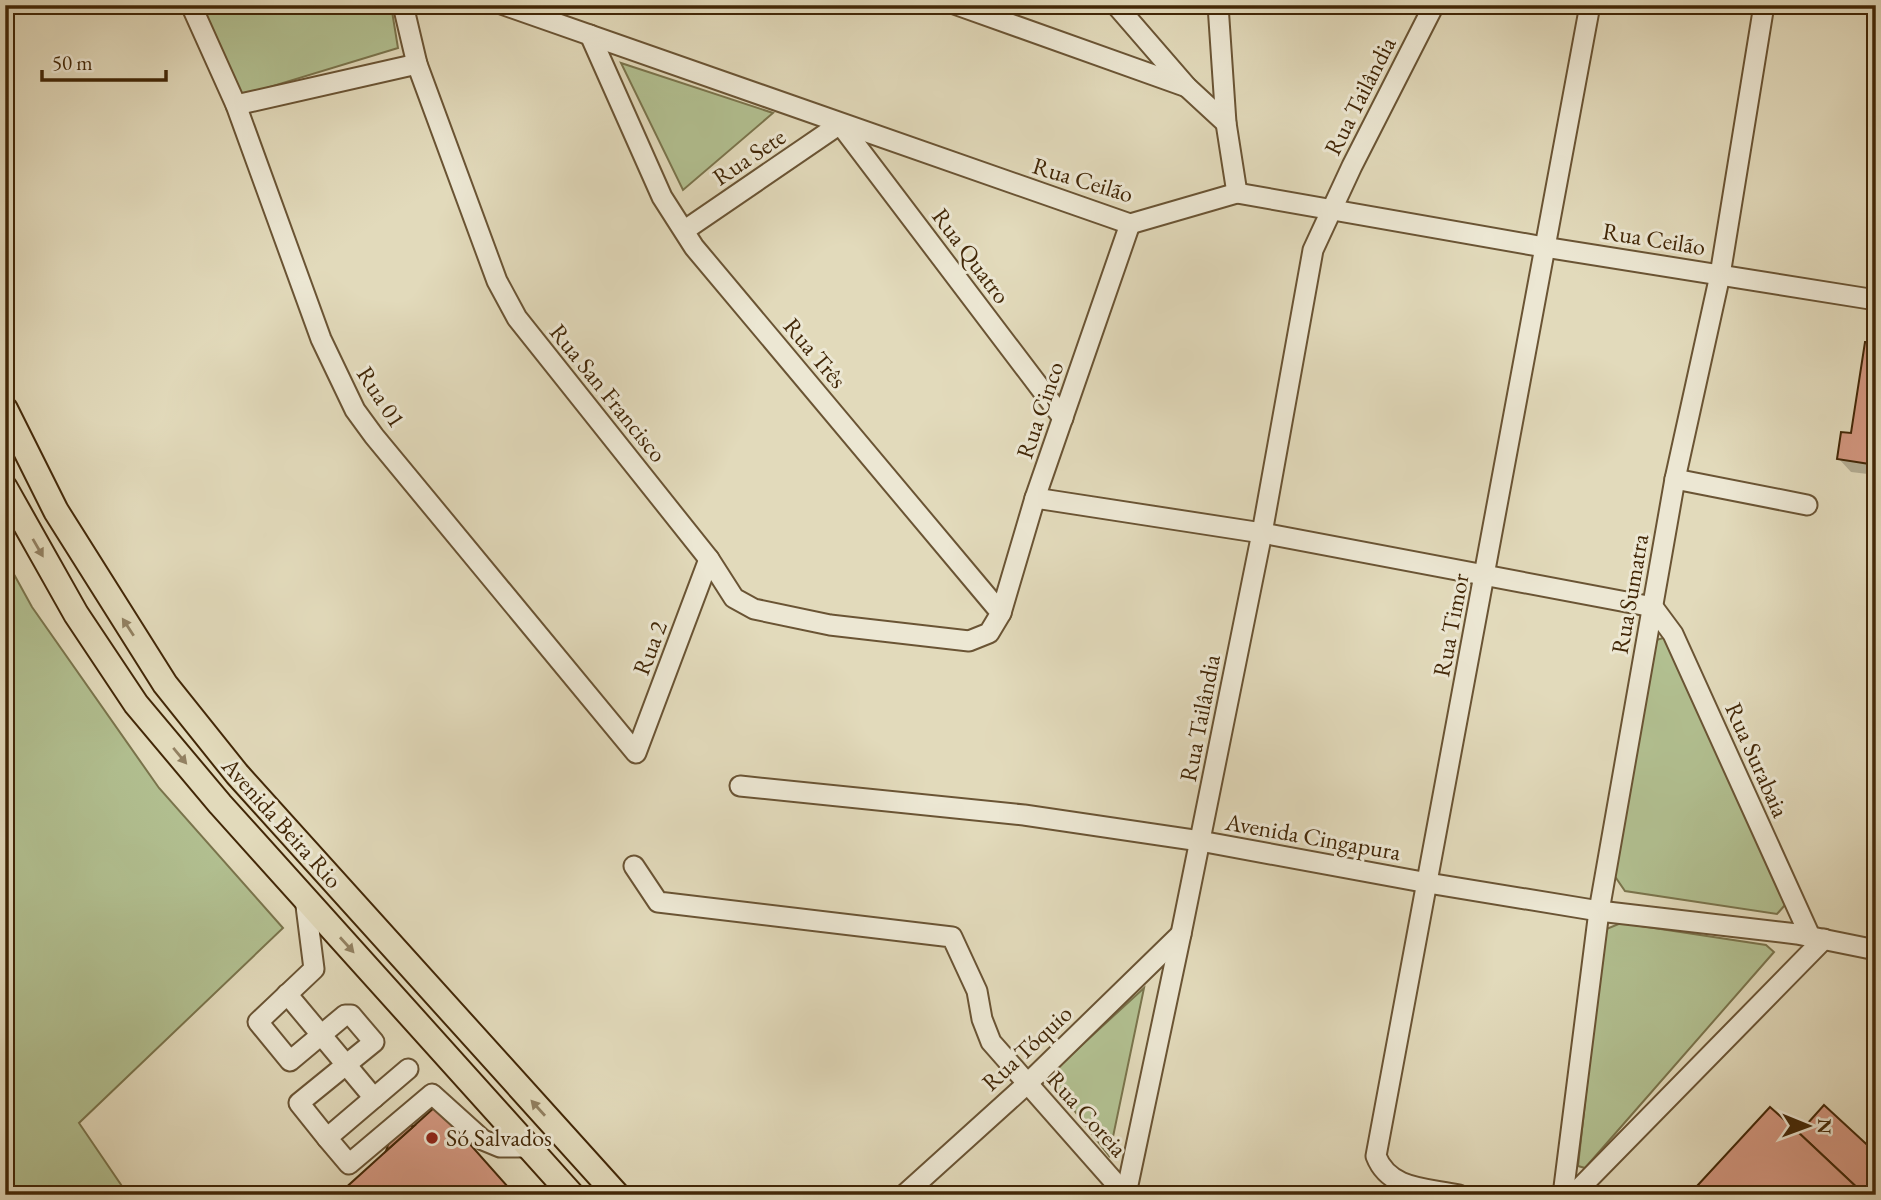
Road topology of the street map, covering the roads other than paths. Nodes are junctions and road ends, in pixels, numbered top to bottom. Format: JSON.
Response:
{"nodes":[{"id":1,"x":191,"y":5,"type":"edge"},
{"id":2,"x":404,"y":5,"type":"edge"},
{"id":3,"x":504,"y":5,"type":"edge"},
{"id":4,"x":957,"y":5,"type":"edge"},
{"id":5,"x":1116,"y":5,"type":"edge"},
{"id":6,"x":1218,"y":5,"type":"edge"},
{"id":7,"x":1434,"y":5,"type":"edge"},
{"id":8,"x":1590,"y":5,"type":"edge"},
{"id":9,"x":1764,"y":5,"type":"edge"},
{"id":10,"x":590,"y":35,"type":"junction"},
{"id":11,"x":417,"y":64,"type":"junction"},
{"id":12,"x":1187,"y":87,"type":"junction"},
{"id":13,"x":236,"y":105,"type":"junction"},
{"id":14,"x":1226,"y":123,"type":"junction"},
{"id":15,"x":840,"y":124,"type":"junction"},
{"id":16,"x":1237,"y":193,"type":"junction"},
{"id":17,"x":1331,"y":209,"type":"junction"},
{"id":18,"x":1130,"y":224,"type":"junction"},
{"id":19,"x":685,"y":230,"type":"junction"},
{"id":20,"x":1544,"y":247,"type":"junction"},
{"id":21,"x":1720,"y":275,"type":"junction"},
{"id":22,"x":1876,"y":300,"type":"edge"},
{"id":23,"x":5,"y":409,"type":"edge"},
{"id":24,"x":1063,"y":418,"type":"junction"},
{"id":25,"x":1675,"y":479,"type":"junction"},
{"id":26,"x":5,"y":488,"type":"edge"},
{"id":27,"x":1035,"y":498,"type":"junction"},
{"id":28,"x":1807,"y":505,"type":"dead end"},
{"id":29,"x":1262,"y":534,"type":"junction"},
{"id":30,"x":709,"y":559,"type":"junction"},
{"id":31,"x":1486,"y":575,"type":"junction"},
{"id":32,"x":1653,"y":607,"type":"junction"},
{"id":33,"x":1001,"y":613,"type":"junction"},
{"id":34,"x":636,"y":753,"type":"joint"},
{"id":35,"x":740,"y":786,"type":"dead end"},
{"id":36,"x":1200,"y":841,"type":"junction"},
{"id":37,"x":634,"y":866,"type":"dead end"},
{"id":38,"x":1428,"y":883,"type":"junction"},
{"id":39,"x":305,"y":898,"type":"junction"},
{"id":40,"x":1599,"y":911,"type":"junction"},
{"id":41,"x":1181,"y":934,"type":"junction"},
{"id":42,"x":1817,"y":938,"type":"junction"},
{"id":43,"x":1876,"y":950,"type":"edge"},
{"id":44,"x":287,"y":994,"type":"junction"},
{"id":45,"x":321,"y":1035,"type":"junction"},
{"id":46,"x":346,"y":1065,"type":"junction"},
{"id":47,"x":408,"y":1069,"type":"dead end"},
{"id":48,"x":1028,"y":1083,"type":"junction"},
{"id":49,"x":374,"y":1098,"type":"junction"},
{"id":50,"x":563,"y":1135,"type":"junction"},
{"id":51,"x":327,"y":1138,"type":"junction"},
{"id":52,"x":534,"y":1152,"type":"junction"},
{"id":53,"x":572,"y":1195,"type":"edge"},
{"id":54,"x":617,"y":1195,"type":"edge"},
{"id":55,"x":904,"y":1195,"type":"edge"},
{"id":56,"x":1126,"y":1195,"type":"edge"},
{"id":57,"x":1459,"y":1195,"type":"edge"},
{"id":58,"x":1563,"y":1195,"type":"edge"},
{"id":59,"x":1573,"y":1195,"type":"edge"}],
"edges":[{"from":1,"to":13,"type":"street","name":"Rua 01"},
{"from":2,"to":11,"type":"street","name":"Rua San Francisco"},
{"from":3,"to":10,"type":"street","name":"Rua Ceilão"},
{"from":4,"to":12,"type":"street"},
{"from":5,"to":12,"type":"street"},
{"from":6,"to":14,"type":"street"},
{"from":7,"to":17,"type":"street","name":"Rua Tailândia"},
{"from":8,"to":20,"type":"street","name":"Rua Timor"},
{"from":9,"to":21,"type":"street","name":"Rua Sumatra"},
{"from":10,"to":15,"type":"street","name":"Rua Ceilão"},
{"from":10,"to":19,"type":"street","name":"Rua Três"},
{"from":11,"to":13,"type":"street"},
{"from":11,"to":30,"type":"street","name":"Rua San Francisco"},
{"from":12,"to":14,"type":"street"},
{"from":13,"to":34,"type":"street","name":"Rua 01"},
{"from":14,"to":16,"type":"street"},
{"from":15,"to":18,"type":"street","name":"Rua Ceilão"},
{"from":15,"to":19,"type":"street","name":"Rua Sete"},
{"from":15,"to":24,"type":"street","name":"Rua Quatro"},
{"from":16,"to":17,"type":"street","name":"Rua Ceilão"},
{"from":16,"to":18,"type":"street","name":"Rua Ceilão"},
{"from":17,"to":20,"type":"street","name":"Rua Ceilão"},
{"from":17,"to":29,"type":"street","name":"Rua Tailândia"},
{"from":18,"to":24,"type":"street","name":"Rua Cinco"},
{"from":19,"to":33,"type":"street","name":"Rua Três"},
{"from":20,"to":21,"type":"street","name":"Rua Ceilão"},
{"from":20,"to":31,"type":"street","name":"Rua Timor"},
{"from":21,"to":22,"type":"street","name":"Rua Ceilão"},
{"from":21,"to":25,"type":"street","name":"Rua Sumatra"},
{"from":50,"to":23,"type":"main road","name":"Avenida Beira Rio","one_way":true},
{"from":24,"to":27,"type":"street","name":"Rua Cinco"},
{"from":25,"to":28,"type":"street"},
{"from":25,"to":32,"type":"street","name":"Rua Sumatra"},
{"from":26,"to":39,"type":"main road","name":"Avenida Beira Rio","one_way":true},
{"from":27,"to":29,"type":"street"},
{"from":27,"to":33,"type":"street","name":"Rua Cinco"},
{"from":29,"to":31,"type":"street"},
{"from":29,"to":36,"type":"street","name":"Rua Tailândia"},
{"from":30,"to":33,"type":"street","name":"Rua San Francisco"},
{"from":30,"to":34,"type":"street","name":"Rua 2"},
{"from":31,"to":32,"type":"street"},
{"from":31,"to":38,"type":"street","name":"Rua Timor"},
{"from":32,"to":40,"type":"street","name":"Rua Sumatra"},
{"from":32,"to":42,"type":"street","name":"Rua Surabaia"},
{"from":35,"to":36,"type":"street","name":"Avenida Cingapura"},
{"from":36,"to":38,"type":"street","name":"Avenida Cingapura"},
{"from":36,"to":41,"type":"street","name":"Rua Tailândia"},
{"from":37,"to":48,"type":"street","name":"Rua Coreia"},
{"from":38,"to":40,"type":"street","name":"Avenida Cingapura"},
{"from":38,"to":57,"type":"street","name":"Rua Timor"},
{"from":39,"to":44,"type":"street"},
{"from":39,"to":52,"type":"main road","name":"Avenida Beira Rio","one_way":true},
{"from":40,"to":42,"type":"street","name":"Avenida Cingapura"},
{"from":40,"to":58,"type":"street","name":"Rua Sumatra"},
{"from":41,"to":48,"type":"street","name":"Rua Tóquio"},
{"from":41,"to":56,"type":"street","name":"Rua Tailândia"},
{"from":42,"to":43,"type":"street","name":"Avenida Cingapura"},
{"from":42,"to":59,"type":"street"},
{"from":44,"to":45,"type":"street"},
{"from":44,"to":45,"type":"street"},
{"from":45,"to":46,"type":"street"},
{"from":45,"to":46,"type":"street"},
{"from":46,"to":49,"type":"street"},
{"from":46,"to":51,"type":"street"},
{"from":47,"to":49,"type":"street"},
{"from":48,"to":55,"type":"street","name":"Rua Tóquio"},
{"from":48,"to":56,"type":"street","name":"Rua Coreia"},
{"from":49,"to":51,"type":"street"},
{"from":50,"to":52,"type":"main road"},
{"from":50,"to":54,"type":"main road","name":"Avenida Beira Rio"},
{"from":51,"to":52,"type":"street"},
{"from":52,"to":53,"type":"main road","name":"Avenida Beira Rio"}]}
